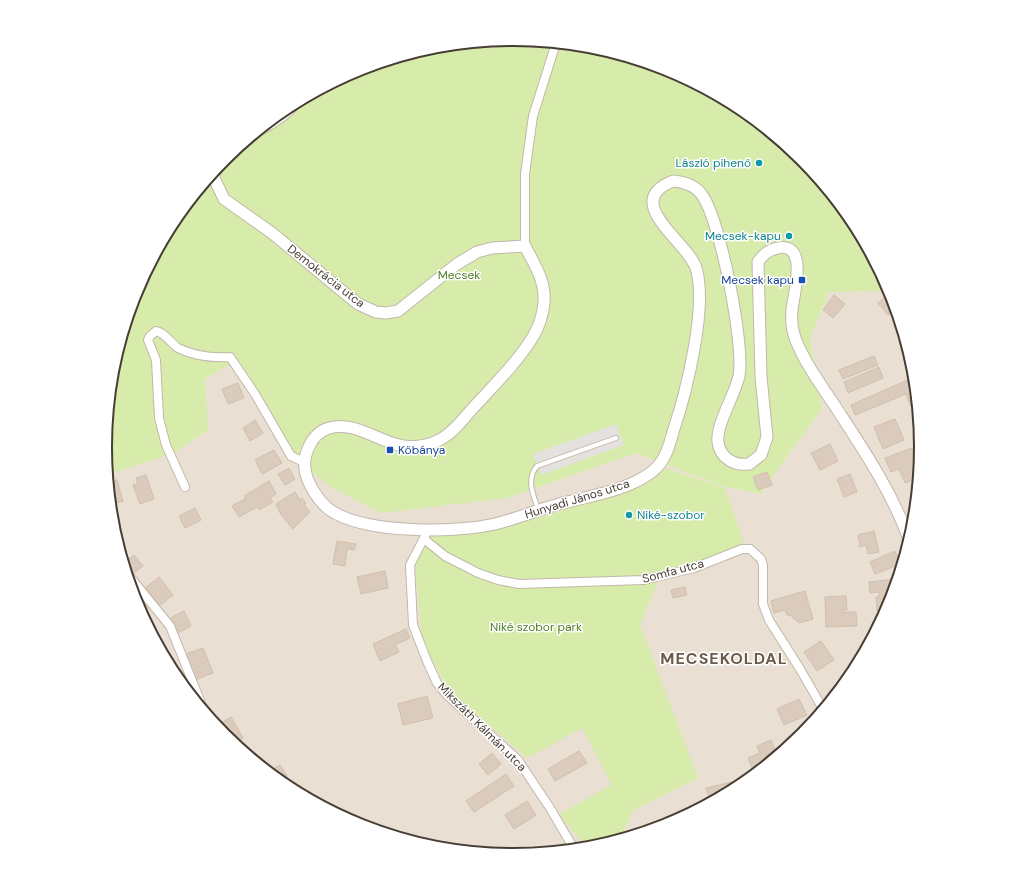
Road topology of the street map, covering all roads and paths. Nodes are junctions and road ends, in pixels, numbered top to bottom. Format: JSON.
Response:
{"nodes":[{"id":1,"x":554,"y":48,"type":"edge"},
{"id":2,"x":214,"y":179,"type":"edge"},
{"id":3,"x":525,"y":246,"type":"junction"},
{"id":4,"x":616,"y":438,"type":"dead end"},
{"id":5,"x":304,"y":462,"type":"junction"},
{"id":6,"x":184,"y":487,"type":"dead end"},
{"id":7,"x":538,"y":510,"type":"junction"},
{"id":8,"x":905,"y":529,"type":"edge"},
{"id":9,"x":425,"y":534,"type":"junction"},
{"id":10,"x":136,"y":585,"type":"edge"},
{"id":11,"x":198,"y":696,"type":"edge"},
{"id":12,"x":820,"y":704,"type":"edge"},
{"id":13,"x":571,"y":844,"type":"edge"}],
"edges":[{"from":1,"to":3,"type":"street"},
{"from":2,"to":3,"type":"street","name":"Demokrácia utca"},
{"from":3,"to":5,"type":"street"},
{"from":4,"to":7,"type":"lane"},
{"from":5,"to":6,"type":"street"},
{"from":5,"to":9,"type":"street","name":"Hunyadi János utca"},
{"from":7,"to":8,"type":"street","name":"Hunyadi János utca"},
{"from":7,"to":9,"type":"street","name":"Hunyadi János utca"},
{"from":9,"to":12,"type":"street","name":"Somfa utca"},
{"from":9,"to":13,"type":"street","name":"Mikszáth Kálmán utca"},
{"from":10,"to":11,"type":"street"}]}
